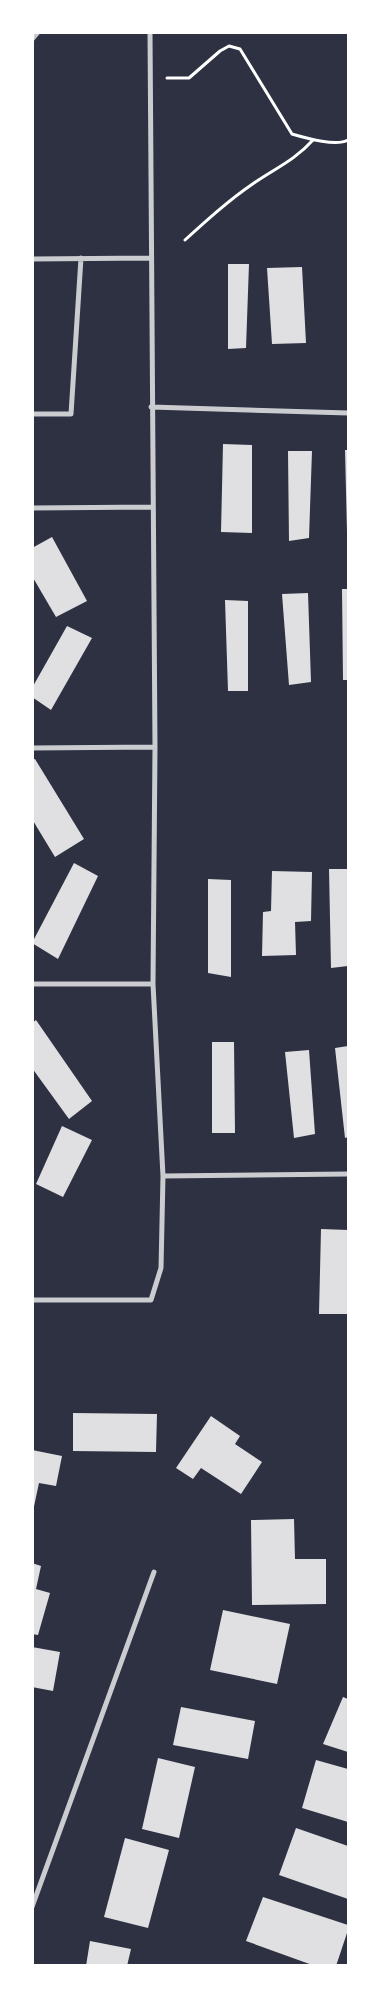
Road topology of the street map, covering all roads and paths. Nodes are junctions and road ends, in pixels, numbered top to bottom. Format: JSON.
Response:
{"nodes":[{"id":1,"x":38,"y":32,"type":"edge"},
{"id":2,"x":150,"y":32,"type":"edge"},
{"id":3,"x":32,"y":39,"type":"edge"},
{"id":4,"x":150,"y":78,"type":"junction"},
{"id":5,"x":314,"y":140,"type":"junction"},
{"id":6,"x":348,"y":140,"type":"edge"},
{"id":7,"x":185,"y":240,"type":"dead end"},
{"id":8,"x":81,"y":258,"type":"junction"},
{"id":9,"x":151,"y":258,"type":"junction"},
{"id":10,"x":32,"y":259,"type":"edge"},
{"id":11,"x":151,"y":407,"type":"junction"},
{"id":12,"x":348,"y":413,"type":"edge"},
{"id":13,"x":32,"y":414,"type":"edge"},
{"id":14,"x":152,"y":507,"type":"junction"},
{"id":15,"x":32,"y":508,"type":"edge"},
{"id":16,"x":155,"y":747,"type":"junction"},
{"id":17,"x":32,"y":748,"type":"edge"},
{"id":18,"x":32,"y":984,"type":"edge"},
{"id":19,"x":153,"y":984,"type":"junction"},
{"id":20,"x":348,"y":1174,"type":"edge"},
{"id":21,"x":163,"y":1176,"type":"junction"},
{"id":22,"x":32,"y":1300,"type":"edge"},
{"id":23,"x":154,"y":1572,"type":"dead end"},
{"id":24,"x":32,"y":1907,"type":"edge"}],
"edges":[{"from":1,"to":3,"type":"street"},
{"from":2,"to":4,"type":"street"},
{"from":4,"to":5,"type":"path"},
{"from":4,"to":9,"type":"street"},
{"from":5,"to":6,"type":"path"},
{"from":5,"to":7,"type":"path"},
{"from":8,"to":9,"type":"street"},
{"from":8,"to":10,"type":"street"},
{"from":8,"to":13,"type":"street"},
{"from":9,"to":11,"type":"street"},
{"from":11,"to":12,"type":"street"},
{"from":11,"to":14,"type":"street"},
{"from":14,"to":15,"type":"street"},
{"from":14,"to":16,"type":"street"},
{"from":16,"to":17,"type":"street"},
{"from":16,"to":19,"type":"street"},
{"from":18,"to":19,"type":"street"},
{"from":19,"to":21,"type":"street"},
{"from":20,"to":21,"type":"street"},
{"from":21,"to":22,"type":"street"},
{"from":23,"to":24,"type":"street"}]}
